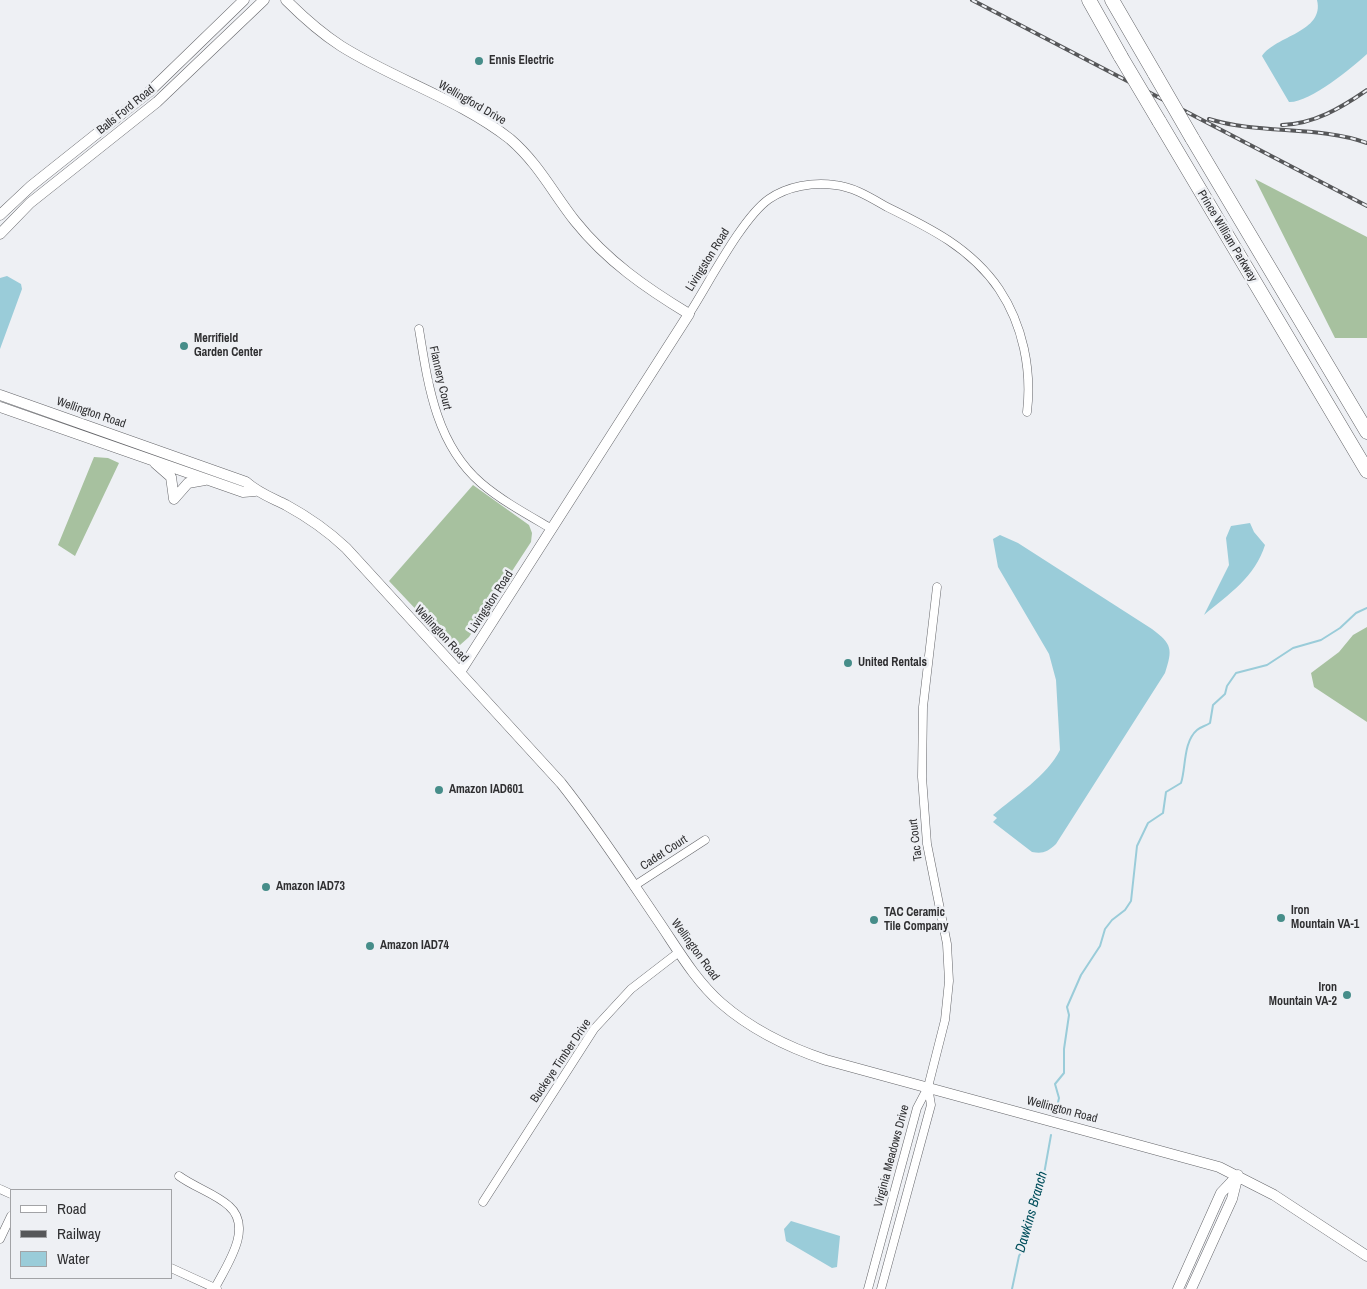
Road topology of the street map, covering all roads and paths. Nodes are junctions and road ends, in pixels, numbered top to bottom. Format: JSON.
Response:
{"nodes":[{"id":1,"x":244,"y":0,"type":"edge"},
{"id":2,"x":264,"y":0,"type":"edge"},
{"id":3,"x":286,"y":0,"type":"edge"},
{"id":4,"x":1088,"y":0,"type":"edge"},
{"id":5,"x":1112,"y":0,"type":"edge"},
{"id":6,"x":97,"y":134,"type":"junction"},
{"id":7,"x":87,"y":158,"type":"junction"},
{"id":8,"x":0,"y":216,"type":"edge"},
{"id":9,"x":0,"y":234,"type":"edge"},
{"id":10,"x":689,"y":314,"type":"junction"},
{"id":11,"x":419,"y":329,"type":"dead end"},
{"id":12,"x":0,"y":395,"type":"edge"},
{"id":13,"x":0,"y":407,"type":"edge"},
{"id":14,"x":1027,"y":412,"type":"dead end"},
{"id":15,"x":1367,"y":432,"type":"edge"},
{"id":16,"x":151,"y":459,"type":"junction"},
{"id":17,"x":1367,"y":471,"type":"edge"},
{"id":18,"x":210,"y":481,"type":"junction"},
{"id":19,"x":256,"y":491,"type":"junction"},
{"id":20,"x":552,"y":529,"type":"junction"},
{"id":21,"x":937,"y":587,"type":"dead end"},
{"id":22,"x":460,"y":672,"type":"junction"},
{"id":23,"x":705,"y":840,"type":"dead end"},
{"id":24,"x":634,"y":886,"type":"junction"},
{"id":25,"x":679,"y":952,"type":"junction"},
{"id":26,"x":928,"y":1088,"type":"junction"},
{"id":27,"x":1238,"y":1175,"type":"junction"},
{"id":28,"x":179,"y":1176,"type":"dead end"},
{"id":29,"x":483,"y":1202,"type":"dead end"},
{"id":30,"x":10,"y":1218,"type":"edge"},
{"id":31,"x":0,"y":1239,"type":"edge"},
{"id":32,"x":1367,"y":1256,"type":"edge"},
{"id":33,"x":172,"y":1268,"type":"edge"},
{"id":34,"x":216,"y":1289,"type":"edge"},
{"id":35,"x":868,"y":1289,"type":"edge"},
{"id":36,"x":881,"y":1289,"type":"edge"},
{"id":37,"x":1178,"y":1289,"type":"edge"},
{"id":38,"x":1192,"y":1289,"type":"edge"}],
"edges":[{"from":1,"to":6,"type":"main road","name":"Balls Ford Road"},
{"from":2,"to":7,"type":"main road","name":"Balls Ford Road"},
{"from":3,"to":10,"type":"main road","name":"Wellingford Drive"},
{"from":4,"to":17,"type":"highway","name":"Prince William Parkway","bridge":true},
{"from":5,"to":15,"type":"highway","name":"Prince William Parkway","bridge":true},
{"from":6,"to":7,"type":"main road"},
{"from":6,"to":8,"type":"main road","name":"Balls Ford Road"},
{"from":7,"to":9,"type":"main road","name":"Balls Ford Road"},
{"from":10,"to":14,"type":"street","name":"Livingston Road"},
{"from":10,"to":20,"type":"main road","name":"Livingston Road"},
{"from":11,"to":20,"type":"street","name":"Flannery Court"},
{"from":12,"to":19,"type":"main road","name":"Wellington Road"},
{"from":13,"to":16,"type":"main road","name":"Wellington Road"},
{"from":16,"to":18,"type":"main road","name":"Wellington Road"},
{"from":16,"to":18,"type":"main road"},
{"from":18,"to":19,"type":"main road","name":"Wellington Road"},
{"from":19,"to":22,"type":"main road","name":"Wellington Road"},
{"from":20,"to":22,"type":"main road","name":"Livingston Road"},
{"from":21,"to":26,"type":"street","name":"Tac Court"},
{"from":22,"to":24,"type":"main road","name":"Wellington Road"},
{"from":23,"to":24,"type":"street","name":"Cadet Court"},
{"from":24,"to":25,"type":"main road","name":"Wellington Road"},
{"from":25,"to":26,"type":"main road","name":"Wellington Road"},
{"from":25,"to":29,"type":"street","name":"Buckeye Timber Drive"},
{"from":26,"to":27,"type":"main road","name":"Wellington Road"},
{"from":26,"to":35,"type":"street","name":"Virginia Meadows Drive"},
{"from":26,"to":36,"type":"street","name":"Virginia Meadows Drive"},
{"from":27,"to":32,"type":"main road","name":"Wellington Road"},
{"from":27,"to":37,"type":"main road"},
{"from":27,"to":38,"type":"main road"},
{"from":28,"to":34,"type":"street"},
{"from":30,"to":31,"type":"street"},
{"from":33,"to":34,"type":"street"}]}
